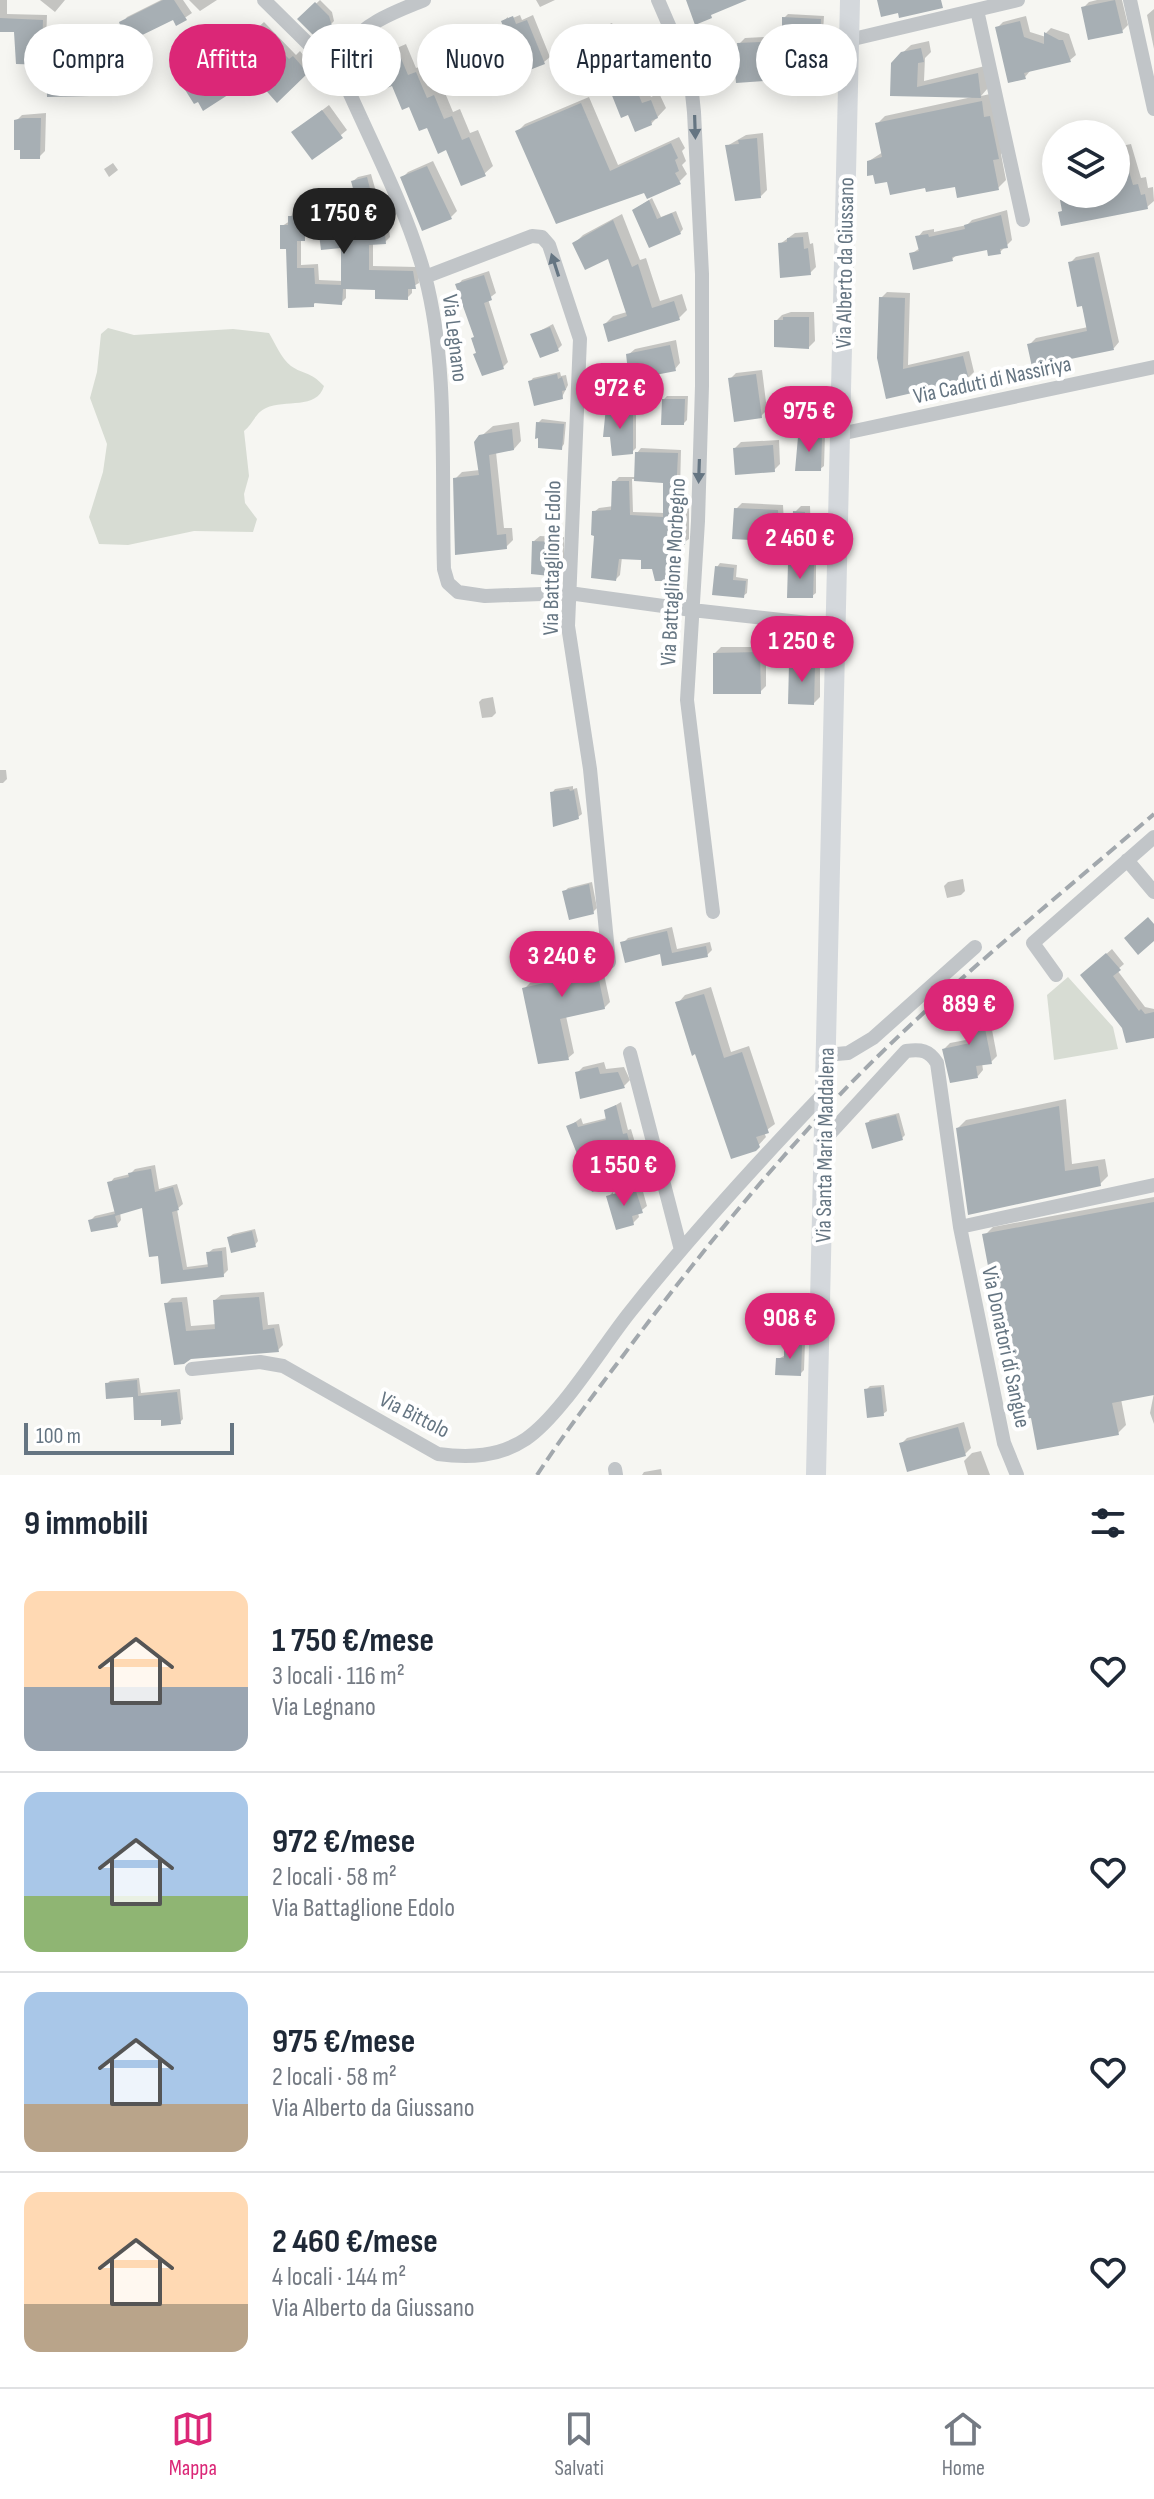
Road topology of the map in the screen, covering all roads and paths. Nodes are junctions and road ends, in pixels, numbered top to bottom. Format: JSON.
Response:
{"nodes":[{"id":1,"x":264,"y":0,"type":"edge"},
{"id":2,"x":658,"y":0,"type":"edge"},
{"id":3,"x":850,"y":0,"type":"edge"},
{"id":4,"x":1018,"y":0,"type":"edge"},
{"id":5,"x":1130,"y":1,"type":"edge"},
{"id":6,"x":415,"y":2,"type":"edge"},
{"id":7,"x":977,"y":10,"type":"junction"},
{"id":8,"x":376,"y":24,"type":"edge"},
{"id":9,"x":849,"y":24,"type":"edge"},
{"id":10,"x":302,"y":38,"type":"edge"},
{"id":11,"x":857,"y":38,"type":"edge"},
{"id":12,"x":351,"y":96,"type":"edge"},
{"id":13,"x":848,"y":96,"type":"edge"},
{"id":14,"x":1154,"y":109,"type":"edge"},
{"id":15,"x":1023,"y":220,"type":"dead end"},
{"id":16,"x":425,"y":277,"type":"junction"},
{"id":17,"x":1154,"y":367,"type":"edge"},
{"id":18,"x":840,"y":434,"type":"junction"},
{"id":19,"x":569,"y":593,"type":"junction"},
{"id":20,"x":692,"y":610,"type":"junction"},
{"id":21,"x":835,"y":626,"type":"junction"},
{"id":22,"x":1154,"y":837,"type":"edge"},
{"id":23,"x":1127,"y":860,"type":"junction"},
{"id":24,"x":1154,"y":892,"type":"edge"},
{"id":25,"x":713,"y":912,"type":"dead end"},
{"id":26,"x":975,"y":947,"type":"dead end"},
{"id":27,"x":827,"y":958,"type":"joint"},
{"id":28,"x":609,"y":962,"type":"dead end"},
{"id":29,"x":1056,"y":975,"type":"dead end"},
{"id":30,"x":630,"y":1053,"type":"dead end"},
{"id":31,"x":825,"y":1055,"type":"junction"},
{"id":32,"x":825,"y":1092,"type":"junction"},
{"id":33,"x":824,"y":1140,"type":"junction"},
{"id":34,"x":1154,"y":1185,"type":"edge"},
{"id":35,"x":960,"y":1227,"type":"junction"},
{"id":36,"x":681,"y":1250,"type":"junction"},
{"id":37,"x":192,"y":1369,"type":"dead end"},
{"id":38,"x":816,"y":1475,"type":"edge"},
{"id":39,"x":1017,"y":1475,"type":"edge"}],
"edges":[{"from":1,"to":10,"type":"street"},
{"from":2,"to":20,"type":"street","name":"Via Battaglione Morbegno","one_way":true},
{"from":3,"to":9,"type":"street","name":"Via Alberto da Giussano"},
{"from":4,"to":7,"type":"street"},
{"from":5,"to":14,"type":"street"},
{"from":6,"to":8,"type":"street"},
{"from":7,"to":11,"type":"street"},
{"from":7,"to":15,"type":"street"},
{"from":12,"to":16,"type":"street","name":"Via Legnano"},
{"from":13,"to":18,"type":"street","name":"Via Alberto da Giussano"},
{"from":16,"to":19,"type":"street","name":"Via Legnano"},
{"from":19,"to":16,"type":"street","name":"Via Battaglione Edolo","one_way":true},
{"from":17,"to":18,"type":"street","name":"Via Caduti di Nassiriya"},
{"from":18,"to":21,"type":"street","name":"Via Alberto da Giussano"},
{"from":19,"to":20,"type":"street"},
{"from":19,"to":28,"type":"street","name":"Via Battaglione Edolo"},
{"from":20,"to":21,"type":"street"},
{"from":20,"to":25,"type":"street","name":"Via Battaglione Morbegno"},
{"from":21,"to":27,"type":"street","name":"Via Alberto da Giussano"},
{"from":22,"to":23,"type":"street"},
{"from":23,"to":24,"type":"street"},
{"from":23,"to":29,"type":"street"},
{"from":26,"to":31,"type":"street"},
{"from":27,"to":31,"type":"street","name":"Via Santa Maria Maddalena"},
{"from":30,"to":36,"type":"street"},
{"from":31,"to":32,"type":"street","name":"Via Santa Maria Maddalena"},
{"from":32,"to":33,"type":"street","name":"Via Santa Maria Maddalena"},
{"from":32,"to":36,"type":"street","name":"Via Bittolo"},
{"from":33,"to":35,"type":"street","name":"Via Donatori di Sangue"},
{"from":33,"to":38,"type":"street","name":"Via Santa Maria Maddalena"},
{"from":34,"to":35,"type":"street"},
{"from":35,"to":39,"type":"street","name":"Via Donatori di Sangue"},
{"from":36,"to":37,"type":"street","name":"Via Bittolo"}]}
